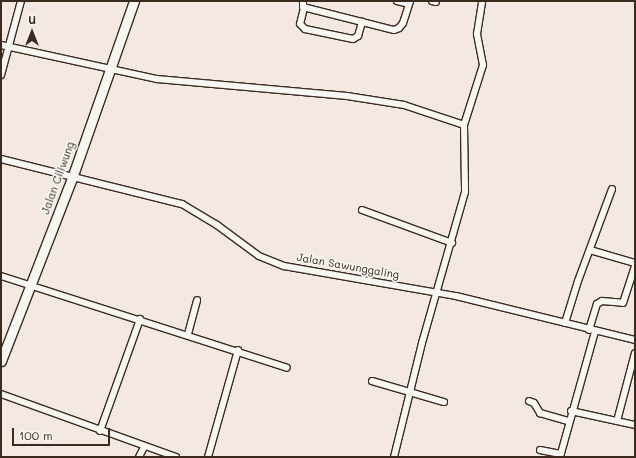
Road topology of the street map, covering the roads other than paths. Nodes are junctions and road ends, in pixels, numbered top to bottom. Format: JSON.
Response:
{"nodes":[{"id":1,"x":21,"y":1,"type":"edge"},
{"id":2,"x":134,"y":1,"type":"edge"},
{"id":3,"x":397,"y":1,"type":"edge"},
{"id":4,"x":482,"y":1,"type":"edge"},
{"id":5,"x":409,"y":2,"type":"edge"},
{"id":6,"x":303,"y":4,"type":"edge"},
{"id":7,"x":362,"y":22,"type":"junction"},
{"id":8,"x":1,"y":45,"type":"edge"},
{"id":9,"x":8,"y":48,"type":"junction"},
{"id":10,"x":108,"y":69,"type":"junction"},
{"id":11,"x":1,"y":75,"type":"edge"},
{"id":12,"x":464,"y":125,"type":"junction"},
{"id":13,"x":1,"y":159,"type":"edge"},
{"id":14,"x":72,"y":178,"type":"junction"},
{"id":15,"x":612,"y":189,"type":"dead end"},
{"id":16,"x":362,"y":210,"type":"dead end"},
{"id":17,"x":452,"y":243,"type":"junction"},
{"id":18,"x":590,"y":250,"type":"junction"},
{"id":19,"x":635,"y":263,"type":"edge"},
{"id":20,"x":635,"y":266,"type":"edge"},
{"id":21,"x":1,"y":276,"type":"edge"},
{"id":22,"x":29,"y":286,"type":"junction"},
{"id":23,"x":436,"y":293,"type":"junction"},
{"id":24,"x":197,"y":300,"type":"dead end"},
{"id":25,"x":140,"y":319,"type":"junction"},
{"id":26,"x":565,"y":323,"type":"junction"},
{"id":27,"x":592,"y":331,"type":"junction"},
{"id":28,"x":188,"y":334,"type":"junction"},
{"id":29,"x":635,"y":340,"type":"edge"},
{"id":30,"x":238,"y":350,"type":"junction"},
{"id":31,"x":635,"y":353,"type":"edge"},
{"id":32,"x":1,"y":361,"type":"edge"},
{"id":33,"x":287,"y":368,"type":"dead end"},
{"id":34,"x":372,"y":381,"type":"dead end"},
{"id":35,"x":409,"y":393,"type":"junction"},
{"id":36,"x":1,"y":394,"type":"edge"},
{"id":37,"x":444,"y":402,"type":"dead end"},
{"id":38,"x":529,"y":402,"type":"dead end"},
{"id":39,"x":571,"y":411,"type":"junction"},
{"id":40,"x":568,"y":421,"type":"junction"},
{"id":41,"x":618,"y":422,"type":"junction"},
{"id":42,"x":635,"y":425,"type":"edge"},
{"id":43,"x":100,"y":431,"type":"junction"},
{"id":44,"x":144,"y":447,"type":"junction"},
{"id":45,"x":540,"y":450,"type":"dead end"},
{"id":46,"x":560,"y":455,"type":"edge"},
{"id":47,"x":139,"y":457,"type":"edge"},
{"id":48,"x":176,"y":457,"type":"edge"},
{"id":49,"x":208,"y":457,"type":"edge"},
{"id":50,"x":394,"y":457,"type":"edge"}],
"edges":[{"from":1,"to":9,"type":"street"},
{"from":2,"to":10,"type":"main road","name":"Jalan Ciliwung"},
{"from":3,"to":5,"type":"street"},
{"from":4,"to":12,"type":"street"},
{"from":5,"to":7,"type":"street"},
{"from":6,"to":7,"type":"street"},
{"from":6,"to":7,"type":"street"},
{"from":8,"to":9,"type":"street"},
{"from":9,"to":10,"type":"street"},
{"from":9,"to":11,"type":"street"},
{"from":10,"to":12,"type":"street"},
{"from":10,"to":14,"type":"main road","name":"Jalan Ciliwung"},
{"from":12,"to":17,"type":"street"},
{"from":13,"to":14,"type":"street","name":"Jalan Sawunggaling"},
{"from":14,"to":22,"type":"main road","name":"Jalan Ciliwung"},
{"from":14,"to":23,"type":"street","name":"Jalan Sawunggaling"},
{"from":15,"to":18,"type":"street"},
{"from":16,"to":17,"type":"street"},
{"from":17,"to":23,"type":"street"},
{"from":18,"to":19,"type":"street"},
{"from":18,"to":26,"type":"street"},
{"from":20,"to":27,"type":"street"},
{"from":21,"to":22,"type":"street"},
{"from":22,"to":25,"type":"street"},
{"from":22,"to":32,"type":"main road","name":"Jalan Ciliwung"},
{"from":23,"to":26,"type":"street","name":"Jalan Sawunggaling"},
{"from":23,"to":35,"type":"street"},
{"from":24,"to":28,"type":"street"},
{"from":25,"to":28,"type":"street"},
{"from":25,"to":43,"type":"street"},
{"from":26,"to":27,"type":"street","name":"Jalan Sawunggaling"},
{"from":27,"to":29,"type":"street","name":"Jalan Sawunggaling"},
{"from":27,"to":39,"type":"street"},
{"from":28,"to":30,"type":"street"},
{"from":30,"to":33,"type":"street"},
{"from":30,"to":49,"type":"street"},
{"from":31,"to":41,"type":"street"},
{"from":34,"to":35,"type":"street"},
{"from":35,"to":37,"type":"street"},
{"from":35,"to":50,"type":"street"},
{"from":36,"to":43,"type":"street"},
{"from":38,"to":40,"type":"street"},
{"from":39,"to":40,"type":"street"},
{"from":39,"to":41,"type":"street"},
{"from":40,"to":46,"type":"street"},
{"from":41,"to":42,"type":"street"},
{"from":43,"to":44,"type":"street"},
{"from":44,"to":47,"type":"street"},
{"from":44,"to":48,"type":"street"},
{"from":45,"to":46,"type":"street"}]}
